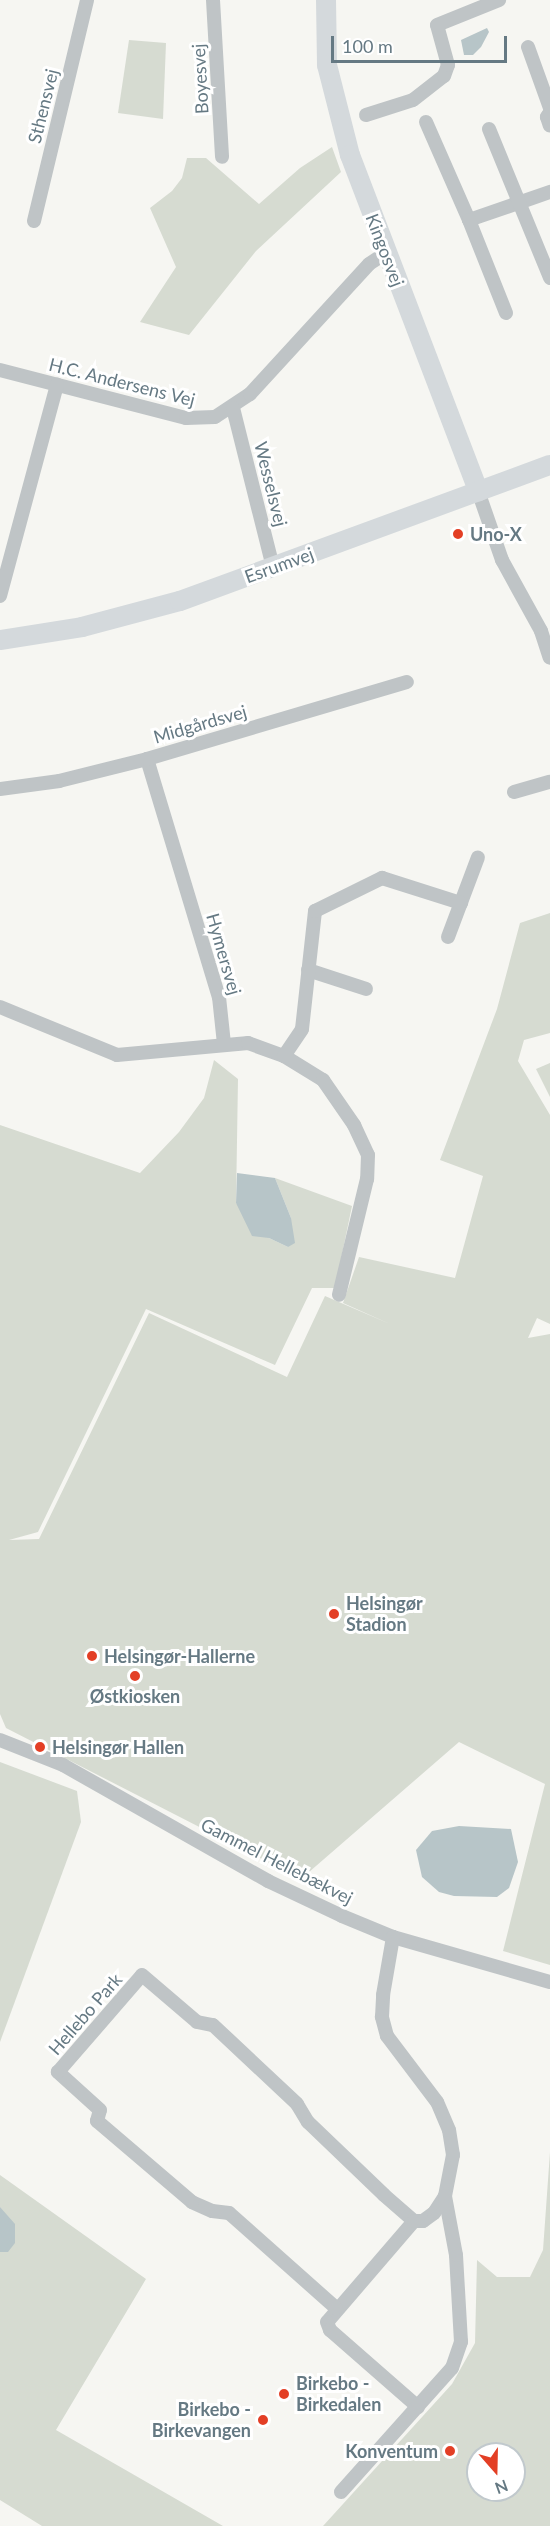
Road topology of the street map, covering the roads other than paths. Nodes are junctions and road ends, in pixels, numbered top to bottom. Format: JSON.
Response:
{"nodes":[{"id":1,"x":87,"y":0,"type":"edge"},
{"id":2,"x":213,"y":0,"type":"edge"},
{"id":3,"x":326,"y":0,"type":"edge"},
{"id":4,"x":499,"y":0,"type":"edge"},
{"id":5,"x":528,"y":47,"type":"dead end"},
{"id":6,"x":550,"y":110,"type":"edge"},
{"id":7,"x":366,"y":115,"type":"dead end"},
{"id":8,"x":426,"y":122,"type":"dead end"},
{"id":9,"x":550,"y":126,"type":"edge"},
{"id":10,"x":489,"y":129,"type":"dead end"},
{"id":11,"x":222,"y":157,"type":"dead end"},
{"id":12,"x":550,"y":192,"type":"edge"},
{"id":13,"x":519,"y":203,"type":"junction"},
{"id":14,"x":469,"y":220,"type":"junction"},
{"id":15,"x":34,"y":221,"type":"dead end"},
{"id":16,"x":386,"y":253,"type":"junction"},
{"id":17,"x":550,"y":278,"type":"edge"},
{"id":18,"x":506,"y":313,"type":"dead end"},
{"id":19,"x":0,"y":370,"type":"edge"},
{"id":20,"x":57,"y":385,"type":"junction"},
{"id":21,"x":233,"y":408,"type":"junction"},
{"id":22,"x":550,"y":465,"type":"edge"},
{"id":23,"x":478,"y":491,"type":"junction"},
{"id":24,"x":273,"y":567,"type":"junction"},
{"id":25,"x":0,"y":596,"type":"edge"},
{"id":26,"x":0,"y":640,"type":"edge"},
{"id":27,"x":550,"y":658,"type":"edge"},
{"id":28,"x":407,"y":682,"type":"dead end"},
{"id":29,"x":147,"y":759,"type":"junction"},
{"id":30,"x":550,"y":782,"type":"edge"},
{"id":31,"x":0,"y":789,"type":"edge"},
{"id":32,"x":514,"y":792,"type":"dead end"},
{"id":33,"x":477,"y":857,"type":"dead end"},
{"id":34,"x":461,"y":903,"type":"junction"},
{"id":35,"x":448,"y":937,"type":"dead end"},
{"id":36,"x":308,"y":970,"type":"junction"},
{"id":37,"x":366,"y":988,"type":"dead end"},
{"id":38,"x":0,"y":1007,"type":"edge"},
{"id":39,"x":224,"y":1044,"type":"junction"},
{"id":40,"x":284,"y":1056,"type":"junction"},
{"id":41,"x":339,"y":1295,"type":"dead end"},
{"id":42,"x":0,"y":1740,"type":"edge"},
{"id":43,"x":393,"y":1937,"type":"junction"},
{"id":44,"x":550,"y":1982,"type":"edge"},
{"id":45,"x":445,"y":2196,"type":"junction"},
{"id":46,"x":414,"y":2221,"type":"junction"},
{"id":47,"x":336,"y":2308,"type":"junction"},
{"id":48,"x":418,"y":2407,"type":"junction"},
{"id":49,"x":340,"y":2492,"type":"dead end"}],
"edges":[{"from":1,"to":15,"type":"street","name":"Sthensvej"},
{"from":2,"to":11,"type":"street","name":"Boyesvej"},
{"from":3,"to":16,"type":"main road","name":"Kingosvej"},
{"from":4,"to":7,"type":"street"},
{"from":5,"to":6,"type":"street"},
{"from":6,"to":9,"type":"street"},
{"from":8,"to":14,"type":"street"},
{"from":10,"to":13,"type":"street"},
{"from":12,"to":13,"type":"street"},
{"from":13,"to":14,"type":"street"},
{"from":13,"to":17,"type":"street"},
{"from":14,"to":18,"type":"street"},
{"from":16,"to":21,"type":"street","name":"H.C. Andersens Vej"},
{"from":16,"to":23,"type":"main road","name":"Kingosvej"},
{"from":19,"to":20,"type":"street","name":"H.C. Andersens Vej"},
{"from":20,"to":21,"type":"street","name":"H.C. Andersens Vej"},
{"from":20,"to":25,"type":"street"},
{"from":21,"to":24,"type":"street","name":"Wesselsvej"},
{"from":22,"to":23,"type":"main road","name":"Esrumvej"},
{"from":23,"to":24,"type":"main road","name":"Esrumvej"},
{"from":23,"to":27,"type":"street"},
{"from":24,"to":26,"type":"main road","name":"Esrumvej"},
{"from":28,"to":29,"type":"street","name":"Midgårdsvej"},
{"from":29,"to":31,"type":"street","name":"Midgårdsvej"},
{"from":29,"to":39,"type":"street","name":"Hymersvej"},
{"from":30,"to":32,"type":"street"},
{"from":33,"to":34,"type":"street"},
{"from":34,"to":35,"type":"street"},
{"from":34,"to":36,"type":"street"},
{"from":36,"to":37,"type":"street"},
{"from":36,"to":40,"type":"street"},
{"from":38,"to":39,"type":"street"},
{"from":39,"to":40,"type":"street"},
{"from":40,"to":41,"type":"street"},
{"from":42,"to":43,"type":"street","name":"Gammel Hellebækvej"},
{"from":43,"to":44,"type":"street","name":"Gammel Hellebækvej"},
{"from":43,"to":45,"type":"street"},
{"from":45,"to":46,"type":"street"},
{"from":45,"to":48,"type":"street"},
{"from":46,"to":47,"type":"street"},
{"from":46,"to":47,"type":"street","name":"Hellebo Park"},
{"from":47,"to":48,"type":"street"},
{"from":48,"to":49,"type":"street"}]}
